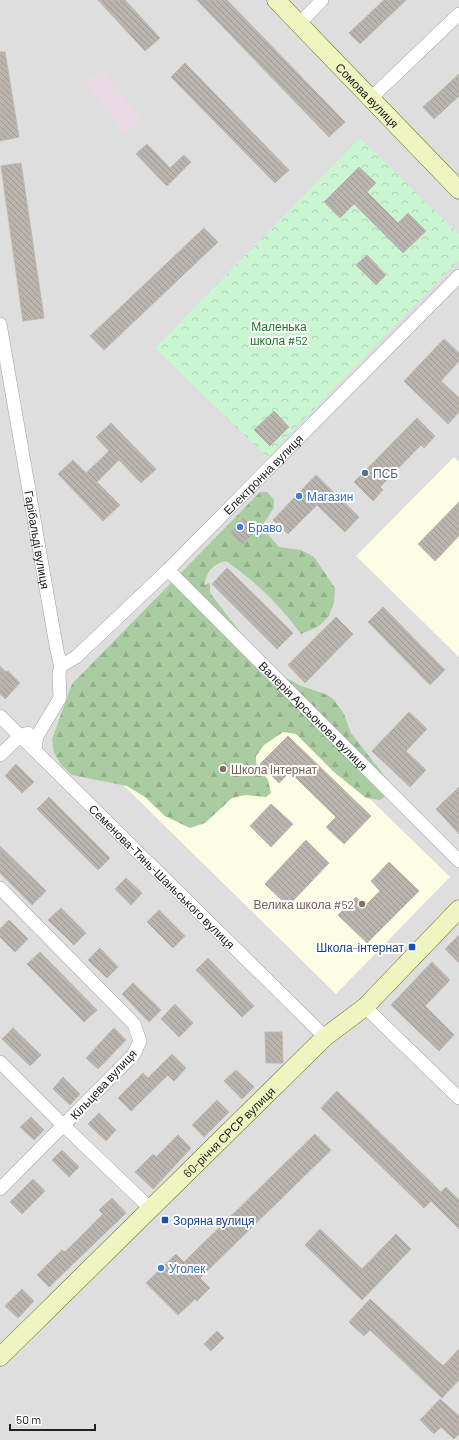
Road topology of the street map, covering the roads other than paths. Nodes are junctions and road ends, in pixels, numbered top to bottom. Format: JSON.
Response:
{"nodes":[{"id":1,"x":276,"y":0,"type":"edge"},
{"id":2,"x":322,"y":0,"type":"edge"},
{"id":3,"x":459,"y":14,"type":"edge"},
{"id":4,"x":300,"y":23,"type":"junction"},
{"id":5,"x":371,"y":98,"type":"junction"},
{"id":6,"x":459,"y":190,"type":"edge"},
{"id":7,"x":459,"y":276,"type":"edge"},
{"id":8,"x":0,"y":324,"type":"edge"},
{"id":9,"x":168,"y":570,"type":"junction"},
{"id":10,"x":60,"y":666,"type":"junction"},
{"id":11,"x":0,"y":716,"type":"edge"},
{"id":12,"x":42,"y":729,"type":"junction"},
{"id":13,"x":20,"y":736,"type":"junction"},
{"id":14,"x":35,"y":749,"type":"junction"},
{"id":15,"x":0,"y":755,"type":"edge"},
{"id":16,"x":459,"y":861,"type":"edge"},
{"id":17,"x":0,"y":888,"type":"edge"},
{"id":18,"x":459,"y":909,"type":"edge"},
{"id":19,"x":365,"y":1007,"type":"junction"},
{"id":20,"x":325,"y":1037,"type":"junction"},
{"id":21,"x":0,"y":1062,"type":"edge"},
{"id":22,"x":459,"y":1098,"type":"edge"},
{"id":23,"x":63,"y":1125,"type":"junction"},
{"id":24,"x":0,"y":1189,"type":"edge"},
{"id":25,"x":150,"y":1208,"type":"junction"},
{"id":26,"x":0,"y":1357,"type":"edge"}],
"edges":[{"from":1,"to":4,"type":"street","name":"Сомова вулиця"},
{"from":2,"to":4,"type":"street"},
{"from":3,"to":5,"type":"street"},
{"from":4,"to":5,"type":"street","name":"Сомова вулиця"},
{"from":5,"to":6,"type":"street","name":"Сомова вулиця"},
{"from":7,"to":9,"type":"street","name":"Електронна вулиця"},
{"from":8,"to":10,"type":"street","name":"Гарібальді вулиця"},
{"from":9,"to":10,"type":"street","name":"Електронна вулиця"},
{"from":9,"to":16,"type":"street","name":"Валерія Арсьонова вулиця"},
{"from":10,"to":12,"type":"street","name":"Гарібальді вулиця"},
{"from":11,"to":13,"type":"street","name":"Семенова-Тянь-Шаньського вулиця"},
{"from":12,"to":13,"type":"street"},
{"from":12,"to":14,"type":"street","name":"Гарібальді вулиця"},
{"from":13,"to":14,"type":"street","name":"Семенова-Тянь-Шаньського вулиця"},
{"from":13,"to":15,"type":"street"},
{"from":14,"to":20,"type":"street","name":"Семенова-Тянь-Шаньського вулиця"},
{"from":17,"to":23,"type":"street","name":"Кільцева вулиця"},
{"from":18,"to":19,"type":"street","name":"60-річчя СРСР вулиця"},
{"from":19,"to":20,"type":"street","name":"60-річчя СРСР вулиця"},
{"from":19,"to":22,"type":"street"},
{"from":20,"to":25,"type":"street","name":"60-річчя СРСР вулиця"},
{"from":21,"to":23,"type":"street"},
{"from":23,"to":24,"type":"street","name":"Кільцева вулиця"},
{"from":23,"to":25,"type":"street"},
{"from":25,"to":26,"type":"street","name":"60-річчя СРСР вулиця"}]}
